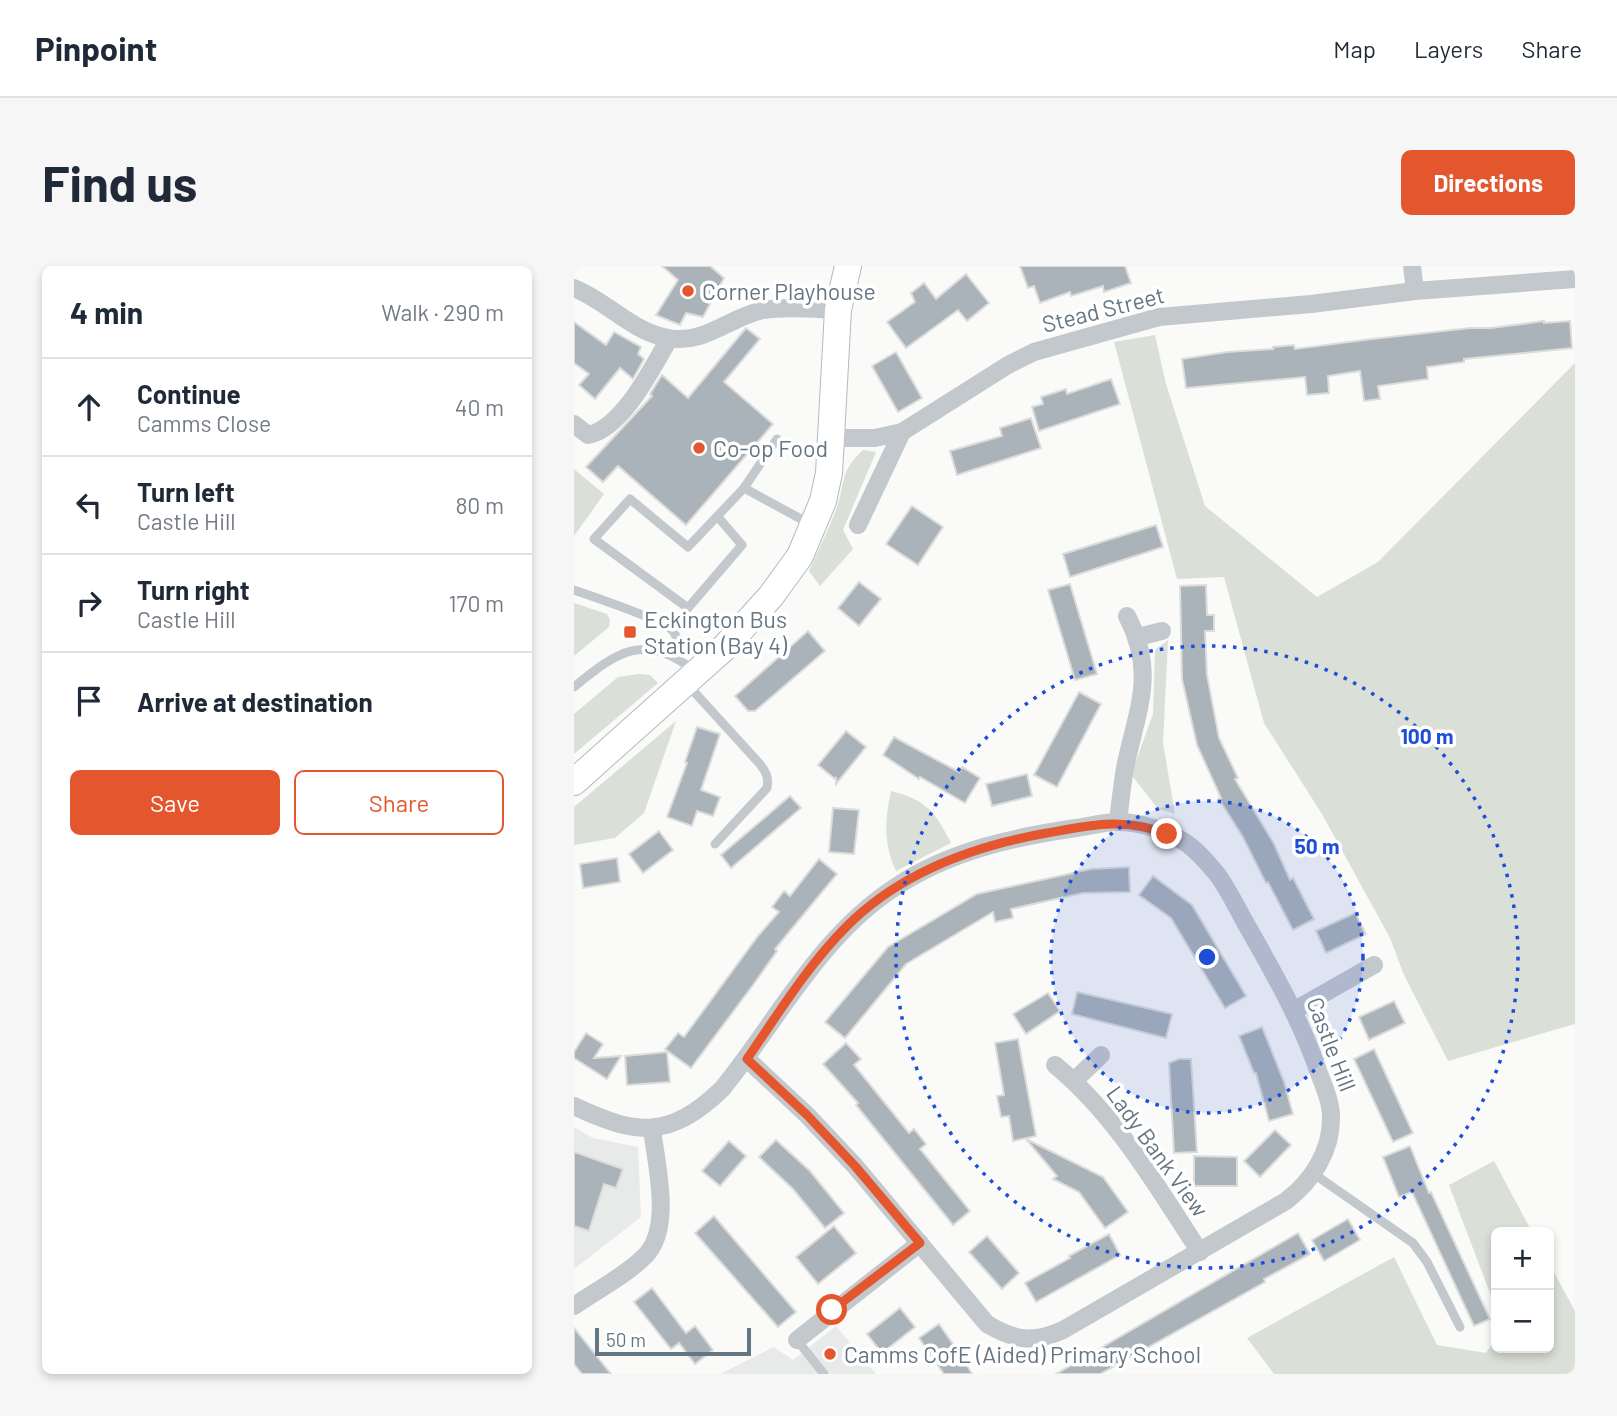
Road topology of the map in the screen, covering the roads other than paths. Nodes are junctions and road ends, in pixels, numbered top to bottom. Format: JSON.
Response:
{"nodes":[{"id":1,"x":848,"y":266,"type":"edge"},
{"id":2,"x":1412,"y":266,"type":"edge"},
{"id":3,"x":1575,"y":279,"type":"edge"},
{"id":4,"x":574,"y":288,"type":"edge"},
{"id":5,"x":1415,"y":291,"type":"junction"},
{"id":6,"x":838,"y":310,"type":"junction"},
{"id":7,"x":669,"y":339,"type":"junction"},
{"id":8,"x":574,"y":424,"type":"edge"},
{"id":9,"x":902,"y":432,"type":"junction"},
{"id":10,"x":833,"y":438,"type":"junction"},
{"id":11,"x":777,"y":439,"type":"dead end"},
{"id":12,"x":744,"y":488,"type":"junction"},
{"id":13,"x":718,"y":517,"type":"junction"},
{"id":14,"x":813,"y":525,"type":"junction"},
{"id":15,"x":858,"y":525,"type":"dead end"},
{"id":16,"x":574,"y":581,"type":"edge"},
{"id":17,"x":578,"y":592,"type":"edge"},
{"id":18,"x":1127,"y":615,"type":"dead end"},
{"id":19,"x":1162,"y":631,"type":"dead end"},
{"id":20,"x":1138,"y":638,"type":"junction"},
{"id":21,"x":675,"y":656,"type":"junction"},
{"id":22,"x":691,"y":678,"type":"junction"},
{"id":23,"x":574,"y":687,"type":"edge"},
{"id":24,"x":574,"y":782,"type":"edge"},
{"id":25,"x":1118,"y":822,"type":"junction"},
{"id":26,"x":715,"y":844,"type":"dead end"},
{"id":27,"x":1374,"y":965,"type":"dead end"},
{"id":28,"x":1293,"y":1011,"type":"junction"},
{"id":29,"x":1101,"y":1055,"type":"dead end"},
{"id":30,"x":747,"y":1059,"type":"junction"},
{"id":31,"x":1055,"y":1065,"type":"dead end"},
{"id":32,"x":1074,"y":1081,"type":"junction"},
{"id":33,"x":574,"y":1106,"type":"edge"},
{"id":34,"x":652,"y":1129,"type":"junction"},
{"id":35,"x":1314,"y":1174,"type":"junction"},
{"id":36,"x":920,"y":1243,"type":"junction"},
{"id":37,"x":1200,"y":1252,"type":"junction"},
{"id":38,"x":574,"y":1307,"type":"edge"},
{"id":39,"x":1460,"y":1327,"type":"dead end"},
{"id":40,"x":797,"y":1340,"type":"joint"},
{"id":41,"x":824,"y":1374,"type":"edge"}],
"edges":[{"from":1,"to":6,"type":"main road"},
{"from":2,"to":5,"type":"street"},
{"from":3,"to":5,"type":"street","name":"Stead Street"},
{"from":4,"to":7,"type":"street"},
{"from":5,"to":9,"type":"street","name":"Stead Street"},
{"from":6,"to":7,"type":"street"},
{"from":6,"to":10,"type":"main road"},
{"from":7,"to":8,"type":"street"},
{"from":9,"to":10,"type":"street","name":"Stead Street"},
{"from":9,"to":15,"type":"street"},
{"from":10,"to":14,"type":"main road"},
{"from":11,"to":12,"type":"lane"},
{"from":12,"to":13,"type":"lane"},
{"from":12,"to":14,"type":"lane"},
{"from":13,"to":13,"type":"lane"},
{"from":14,"to":22,"type":"main road"},
{"from":16,"to":17,"type":"lane"},
{"from":17,"to":21,"type":"lane"},
{"from":18,"to":20,"type":"street"},
{"from":19,"to":20,"type":"street"},
{"from":20,"to":25,"type":"street"},
{"from":21,"to":22,"type":"lane"},
{"from":21,"to":23,"type":"lane"},
{"from":22,"to":24,"type":"main road"},
{"from":22,"to":26,"type":"lane"},
{"from":25,"to":28,"type":"street","name":"Castle Hill"},
{"from":25,"to":30,"type":"street","name":"Castle Hill"},
{"from":27,"to":28,"type":"street"},
{"from":28,"to":35,"type":"street","name":"Castle Hill"},
{"from":29,"to":32,"type":"street","name":"Lady Bank View"},
{"from":30,"to":34,"type":"street","name":"Castle Hill"},
{"from":30,"to":36,"type":"street","name":"Castle Hill"},
{"from":31,"to":32,"type":"street","name":"Lady Bank View"},
{"from":32,"to":37,"type":"street","name":"Lady Bank View"},
{"from":33,"to":34,"type":"street","name":"Castle Hill"},
{"from":34,"to":38,"type":"street"},
{"from":35,"to":37,"type":"street","name":"Castle Hill"},
{"from":35,"to":39,"type":"lane"},
{"from":36,"to":37,"type":"street","name":"Castle Hill"},
{"from":36,"to":40,"type":"street"},
{"from":40,"to":41,"type":"lane"}]}
